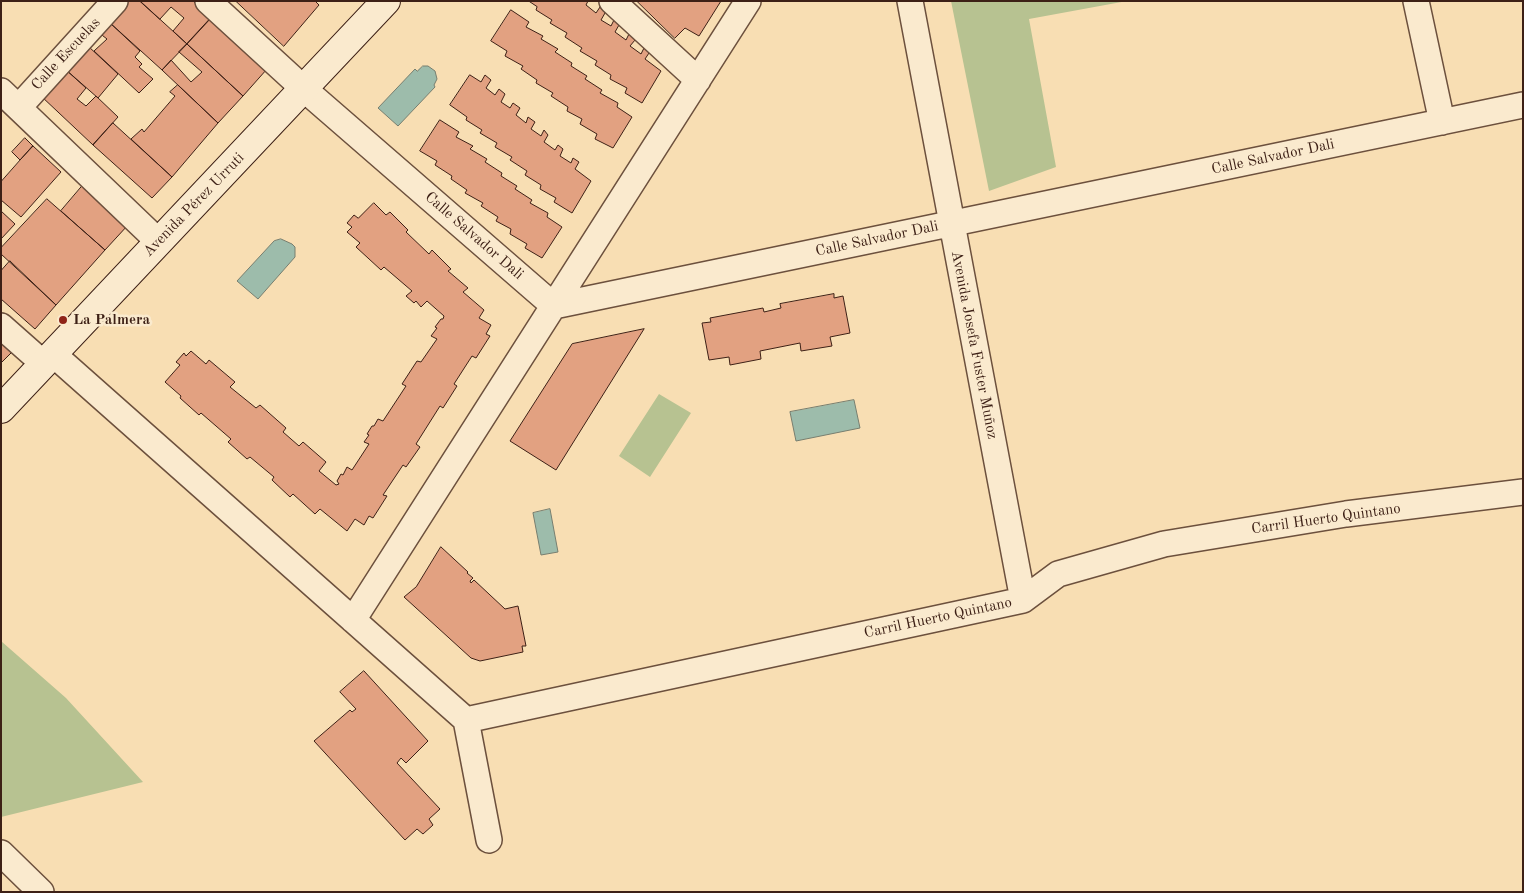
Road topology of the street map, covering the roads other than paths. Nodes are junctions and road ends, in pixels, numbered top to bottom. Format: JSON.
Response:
{"nodes":[{"id":1,"x":115,"y":1,"type":"edge"},
{"id":2,"x":208,"y":1,"type":"edge"},
{"id":3,"x":386,"y":1,"type":"edge"},
{"id":4,"x":612,"y":1,"type":"edge"},
{"id":5,"x":748,"y":1,"type":"edge"},
{"id":6,"x":910,"y":1,"type":"edge"},
{"id":7,"x":1416,"y":1,"type":"edge"},
{"id":8,"x":698,"y":80,"type":"junction"},
{"id":9,"x":304,"y":89,"type":"junction"},
{"id":10,"x":10,"y":99,"type":"edge"},
{"id":11,"x":1523,"y":105,"type":"edge"},
{"id":12,"x":1442,"y":122,"type":"junction"},
{"id":13,"x":952,"y":223,"type":"junction"},
{"id":14,"x":159,"y":242,"type":"junction"},
{"id":15,"x":554,"y":306,"type":"junction"},
{"id":16,"x":1,"y":326,"type":"edge"},
{"id":17,"x":48,"y":359,"type":"junction"},
{"id":18,"x":1,"y":409,"type":"edge"},
{"id":19,"x":1523,"y":492,"type":"edge"},
{"id":20,"x":1023,"y":600,"type":"junction"},
{"id":21,"x":353,"y":620,"type":"junction"},
{"id":22,"x":466,"y":720,"type":"junction"},
{"id":23,"x":489,"y":840,"type":"dead end"},
{"id":24,"x":1,"y":853,"type":"edge"},
{"id":25,"x":41,"y":892,"type":"edge"}],
"edges":[{"from":1,"to":10,"type":"street","name":"Calle Escuelas"},
{"from":2,"to":9,"type":"street","name":"Calle Salvador Dali"},
{"from":3,"to":9,"type":"street","name":"Avenida Pérez Urruti"},
{"from":4,"to":8,"type":"street"},
{"from":5,"to":8,"type":"street"},
{"from":6,"to":13,"type":"street","name":"Avenida Josefa Fuster Muñoz"},
{"from":7,"to":12,"type":"street"},
{"from":8,"to":15,"type":"street"},
{"from":9,"to":14,"type":"street","name":"Avenida Pérez Urruti"},
{"from":9,"to":15,"type":"street","name":"Calle Salvador Dali"},
{"from":10,"to":14,"type":"street"},
{"from":11,"to":12,"type":"street","name":"Calle Salvador Dali"},
{"from":12,"to":13,"type":"street","name":"Calle Salvador Dali"},
{"from":13,"to":15,"type":"street","name":"Calle Salvador Dali"},
{"from":13,"to":20,"type":"street","name":"Avenida Josefa Fuster Muñoz"},
{"from":14,"to":17,"type":"street","name":"Avenida Pérez Urruti"},
{"from":15,"to":21,"type":"street"},
{"from":16,"to":17,"type":"street"},
{"from":17,"to":18,"type":"street","name":"Avenida Pérez Urruti"},
{"from":17,"to":21,"type":"street"},
{"from":19,"to":20,"type":"street","name":"Carril Huerto Quintano"},
{"from":20,"to":22,"type":"street","name":"Carril Huerto Quintano"},
{"from":21,"to":22,"type":"street"},
{"from":22,"to":23,"type":"street"},
{"from":24,"to":25,"type":"street"}]}
